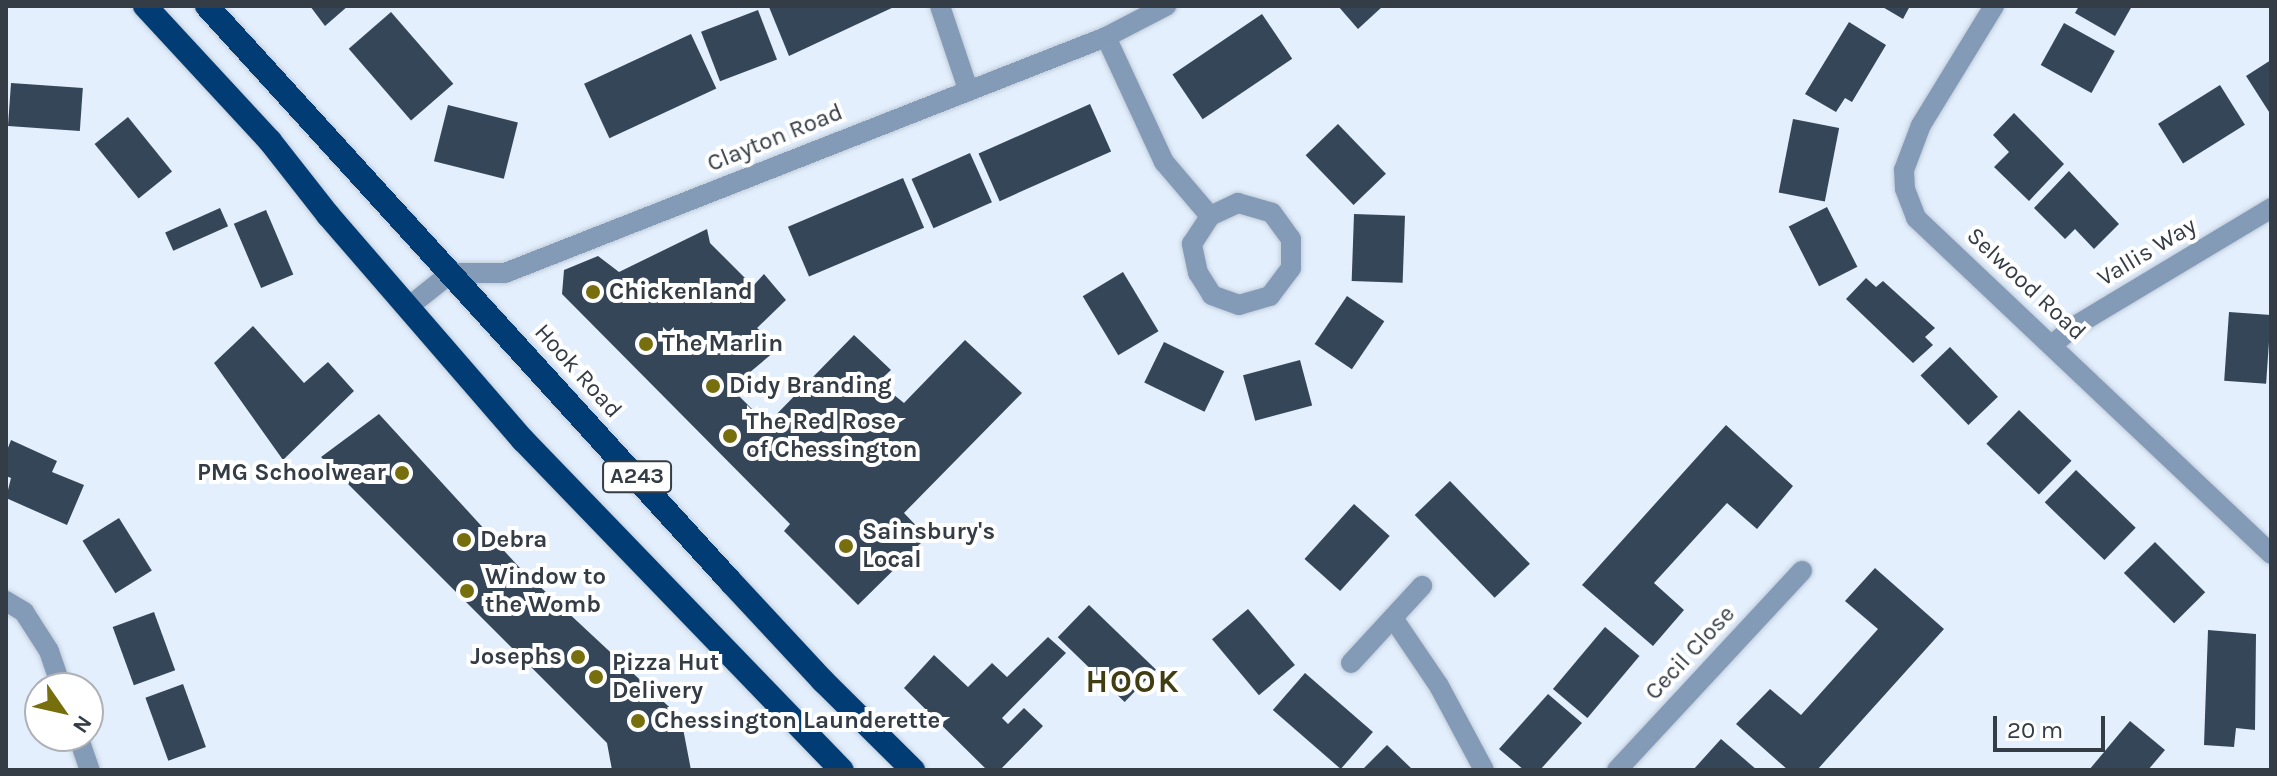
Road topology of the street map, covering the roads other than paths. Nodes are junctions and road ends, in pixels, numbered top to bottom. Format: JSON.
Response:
{"nodes":[{"id":1,"x":145,"y":6,"type":"edge"},
{"id":2,"x":207,"y":6,"type":"edge"},
{"id":3,"x":940,"y":6,"type":"edge"},
{"id":4,"x":1166,"y":6,"type":"edge"},
{"id":5,"x":1994,"y":6,"type":"edge"},
{"id":6,"x":1106,"y":37,"type":"junction"},
{"id":7,"x":968,"y":89,"type":"junction"},
{"id":8,"x":2271,"y":208,"type":"edge"},
{"id":9,"x":1210,"y":216,"type":"junction"},
{"id":10,"x":451,"y":273,"type":"junction"},
{"id":11,"x":407,"y":308,"type":"junction"},
{"id":12,"x":2052,"y":345,"type":"junction"},
{"id":13,"x":2271,"y":554,"type":"edge"},
{"id":14,"x":1802,"y":571,"type":"dead end"},
{"id":15,"x":1422,"y":586,"type":"dead end"},
{"id":16,"x":6,"y":601,"type":"edge"},
{"id":17,"x":1393,"y":618,"type":"junction"},
{"id":18,"x":1351,"y":663,"type":"dead end"},
{"id":19,"x":56,"y":672,"type":"edge"},
{"id":20,"x":842,"y":770,"type":"edge"},
{"id":21,"x":913,"y":770,"type":"edge"},
{"id":22,"x":1484,"y":770,"type":"edge"},
{"id":23,"x":1617,"y":770,"type":"edge"}],
"edges":[{"from":1,"to":11,"type":"highway","number":"A243"},
{"from":2,"to":10,"type":"highway","name":"Hook Road","number":"A243"},
{"from":3,"to":7,"type":"street"},
{"from":4,"to":6,"type":"street","name":"Clayton Road"},
{"from":5,"to":12,"type":"street","name":"Selwood Road"},
{"from":6,"to":7,"type":"street","name":"Clayton Road"},
{"from":6,"to":9,"type":"street"},
{"from":7,"to":10,"type":"street","name":"Clayton Road"},
{"from":8,"to":12,"type":"street","name":"Vallis Way"},
{"from":9,"to":9,"type":"street"},
{"from":10,"to":11,"type":"street"},
{"from":10,"to":21,"type":"highway","name":"Hook Road","number":"A243"},
{"from":11,"to":20,"type":"highway","number":"A243"},
{"from":12,"to":13,"type":"street","name":"Selwood Road"},
{"from":14,"to":23,"type":"street","name":"Cecil Close"},
{"from":15,"to":17,"type":"street"},
{"from":16,"to":19,"type":"street"},
{"from":17,"to":18,"type":"street"},
{"from":17,"to":22,"type":"street"}]}
